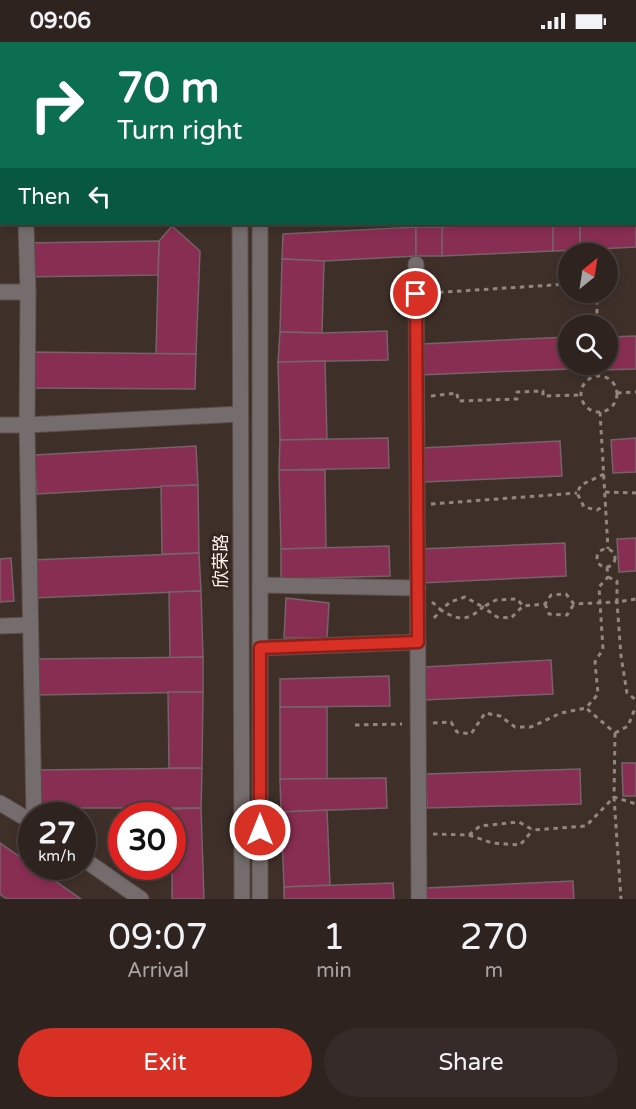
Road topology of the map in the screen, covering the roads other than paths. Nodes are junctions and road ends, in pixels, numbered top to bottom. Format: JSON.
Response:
{"nodes":[{"id":1,"x":26,"y":225,"type":"edge"},
{"id":2,"x":240,"y":225,"type":"edge"},
{"id":3,"x":260,"y":225,"type":"edge"},
{"id":4,"x":416,"y":264,"type":"dead end"},
{"id":5,"x":0,"y":292,"type":"edge"},
{"id":6,"x":28,"y":292,"type":"junction"},
{"id":7,"x":240,"y":414,"type":"junction"},
{"id":8,"x":0,"y":425,"type":"edge"},
{"id":9,"x":27,"y":425,"type":"junction"},
{"id":10,"x":260,"y":585,"type":"junction"},
{"id":11,"x":423,"y":593,"type":"junction"},
{"id":12,"x":30,"y":625,"type":"junction"},
{"id":13,"x":0,"y":626,"type":"edge"},
{"id":14,"x":418,"y":642,"type":"junction"},
{"id":15,"x":260,"y":648,"type":"junction"},
{"id":16,"x":34,"y":802,"type":"edge"},
{"id":17,"x":0,"y":803,"type":"edge"},
{"id":18,"x":18,"y":814,"type":"edge"},
{"id":19,"x":96,"y":868,"type":"edge"},
{"id":20,"x":141,"y":899,"type":"edge"},
{"id":21,"x":242,"y":899,"type":"edge"},
{"id":22,"x":260,"y":899,"type":"edge"},
{"id":23,"x":419,"y":899,"type":"edge"}],
"edges":[{"from":1,"to":6,"type":"street"},
{"from":2,"to":7,"type":"street","name":"欣荣路"},
{"from":3,"to":10,"type":"street"},
{"from":4,"to":11,"type":"street"},
{"from":5,"to":6,"type":"street"},
{"from":6,"to":9,"type":"street"},
{"from":7,"to":9,"type":"street"},
{"from":7,"to":21,"type":"street","name":"欣荣路"},
{"from":8,"to":9,"type":"street"},
{"from":9,"to":12,"type":"street"},
{"from":10,"to":11,"type":"street"},
{"from":10,"to":15,"type":"street"},
{"from":11,"to":14,"type":"street"},
{"from":12,"to":13,"type":"street"},
{"from":12,"to":16,"type":"street"},
{"from":14,"to":15,"type":"street"},
{"from":14,"to":23,"type":"street"},
{"from":15,"to":22,"type":"street"},
{"from":17,"to":18,"type":"street"},
{"from":19,"to":20,"type":"street"}]}
